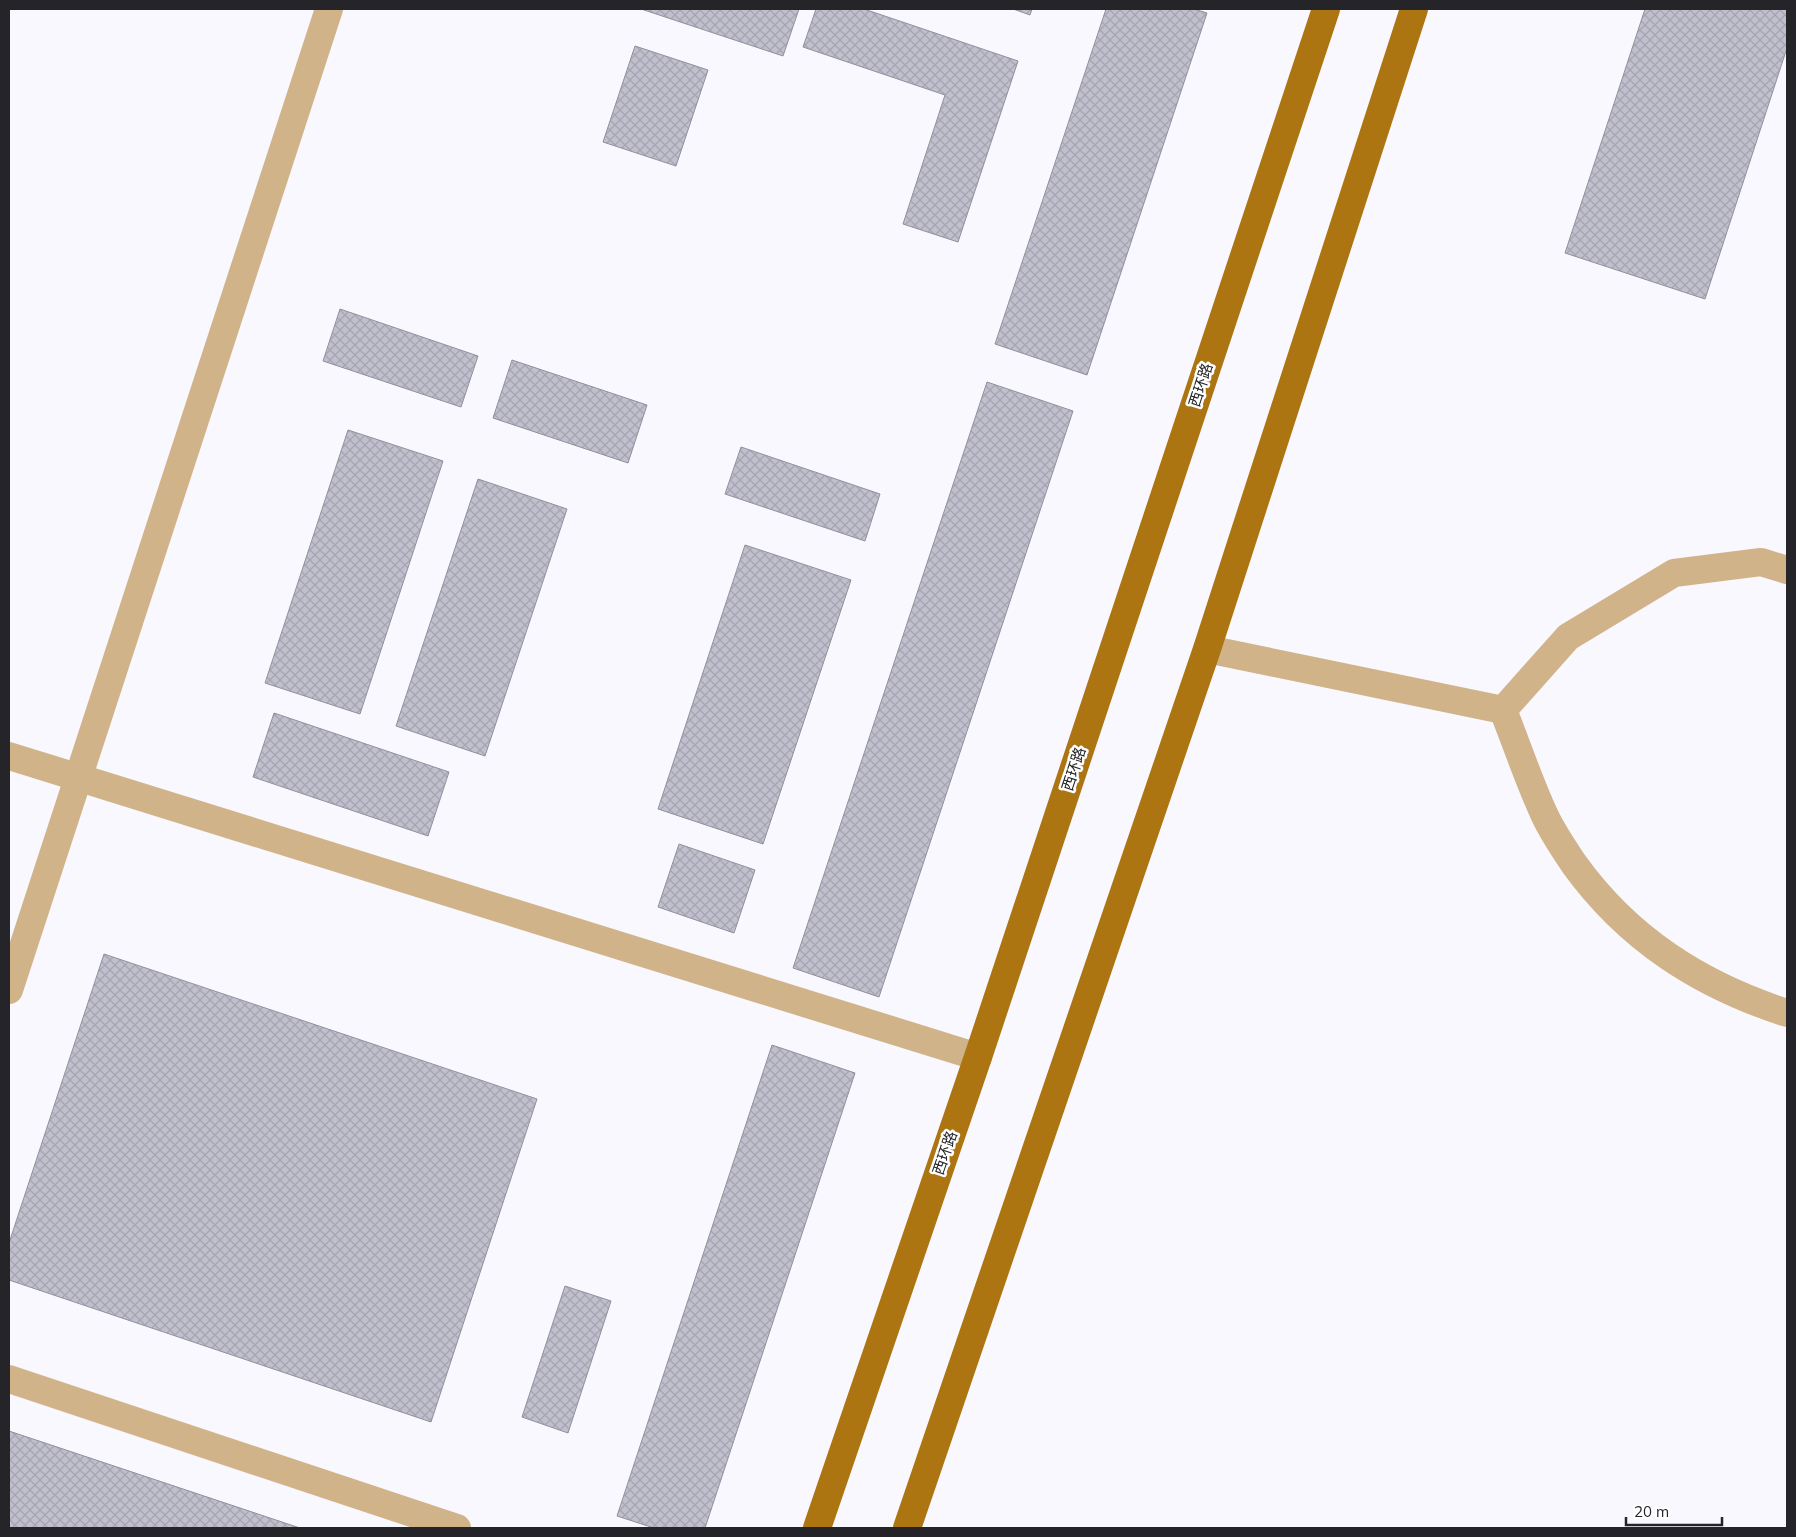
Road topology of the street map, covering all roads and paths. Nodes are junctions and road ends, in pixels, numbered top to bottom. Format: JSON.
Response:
{"nodes":[{"id":1,"x":329,"y":9,"type":"edge"},
{"id":2,"x":1326,"y":9,"type":"edge"},
{"id":3,"x":1414,"y":9,"type":"edge"},
{"id":4,"x":1787,"y":570,"type":"edge"},
{"id":5,"x":1207,"y":649,"type":"junction"},
{"id":6,"x":1503,"y":710,"type":"junction"},
{"id":7,"x":9,"y":756,"type":"edge"},
{"id":8,"x":78,"y":778,"type":"junction"},
{"id":9,"x":9,"y":990,"type":"edge"},
{"id":10,"x":1787,"y":1013,"type":"edge"},
{"id":11,"x":978,"y":1057,"type":"junction"},
{"id":12,"x":9,"y":1379,"type":"edge"},
{"id":13,"x":457,"y":1528,"type":"edge"},
{"id":14,"x":817,"y":1528,"type":"edge"},
{"id":15,"x":907,"y":1528,"type":"edge"}],
"edges":[{"from":1,"to":8,"type":"street"},
{"from":2,"to":11,"type":"main road","name":"西环路"},
{"from":3,"to":5,"type":"main road"},
{"from":4,"to":6,"type":"street"},
{"from":5,"to":6,"type":"street"},
{"from":5,"to":15,"type":"main road"},
{"from":6,"to":10,"type":"street"},
{"from":7,"to":8,"type":"street"},
{"from":8,"to":9,"type":"street"},
{"from":8,"to":11,"type":"street"},
{"from":11,"to":14,"type":"main road","name":"西环路"},
{"from":12,"to":13,"type":"street"}]}
